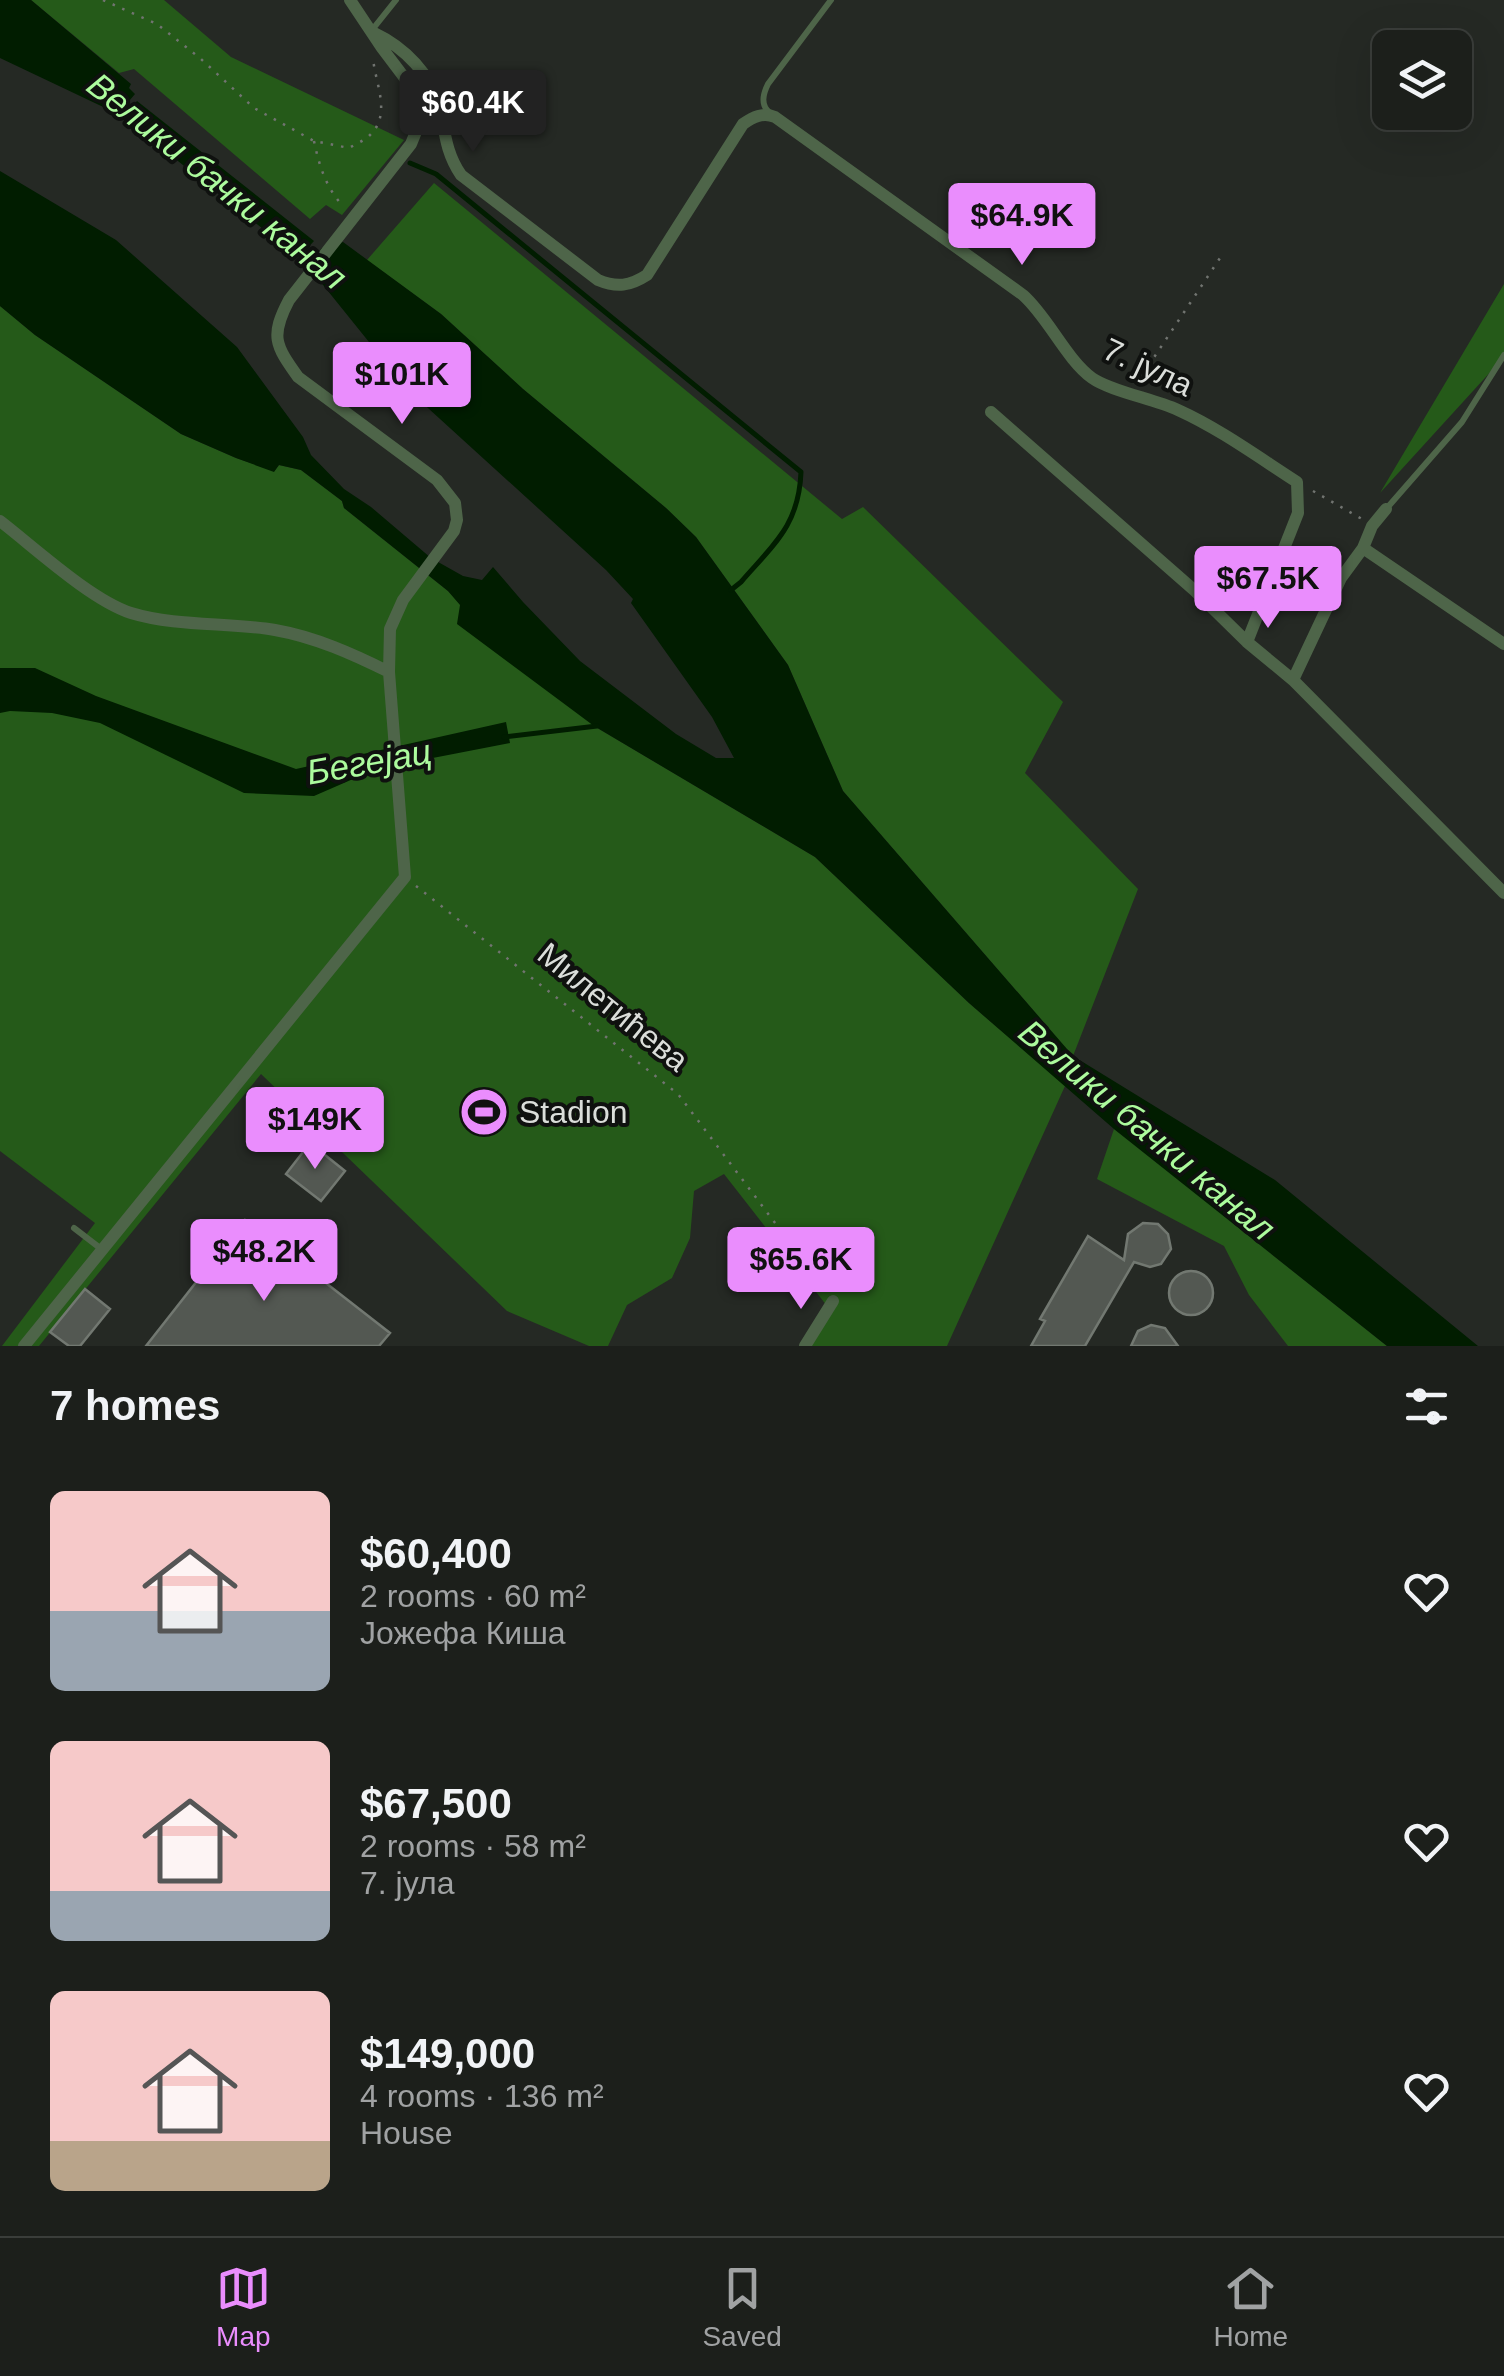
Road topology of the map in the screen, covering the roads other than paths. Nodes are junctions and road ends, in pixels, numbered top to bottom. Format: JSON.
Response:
{"nodes":[{"id":1,"x":350,"y":0,"type":"edge"},
{"id":2,"x":396,"y":0,"type":"edge"},
{"id":3,"x":831,"y":0,"type":"edge"},
{"id":4,"x":371,"y":32,"type":"junction"},
{"id":5,"x":774,"y":117,"type":"junction"},
{"id":6,"x":1504,"y":355,"type":"edge"},
{"id":7,"x":992,"y":412,"type":"dead end"},
{"id":8,"x":1386,"y":509,"type":"joint"},
{"id":9,"x":0,"y":521,"type":"edge"},
{"id":10,"x":1363,"y":548,"type":"junction"},
{"id":11,"x":1248,"y":642,"type":"junction"},
{"id":12,"x":1504,"y":644,"type":"edge"},
{"id":13,"x":389,"y":672,"type":"junction"},
{"id":14,"x":1293,"y":680,"type":"junction"},
{"id":15,"x":1504,"y":892,"type":"edge"},
{"id":16,"x":74,"y":1228,"type":"dead end"},
{"id":17,"x":102,"y":1249,"type":"junction"},
{"id":18,"x":834,"y":1302,"type":"road end"},
{"id":19,"x":24,"y":1346,"type":"edge"},
{"id":20,"x":805,"y":1346,"type":"edge"}],
"edges":[{"from":1,"to":4,"type":"street"},
{"from":2,"to":4,"type":"lane"},
{"from":3,"to":5,"type":"lane"},
{"from":4,"to":5,"type":"street"},
{"from":4,"to":13,"type":"street"},
{"from":5,"to":11,"type":"street","name":"7. јула"},
{"from":6,"to":8,"type":"lane"},
{"from":7,"to":11,"type":"street"},
{"from":8,"to":10,"type":"street"},
{"from":9,"to":13,"type":"street"},
{"from":10,"to":12,"type":"street"},
{"from":10,"to":14,"type":"street"},
{"from":11,"to":14,"type":"street"},
{"from":13,"to":17,"type":"street"},
{"from":14,"to":15,"type":"street"},
{"from":16,"to":17,"type":"lane"},
{"from":17,"to":19,"type":"street"},
{"from":18,"to":20,"type":"street"}]}
